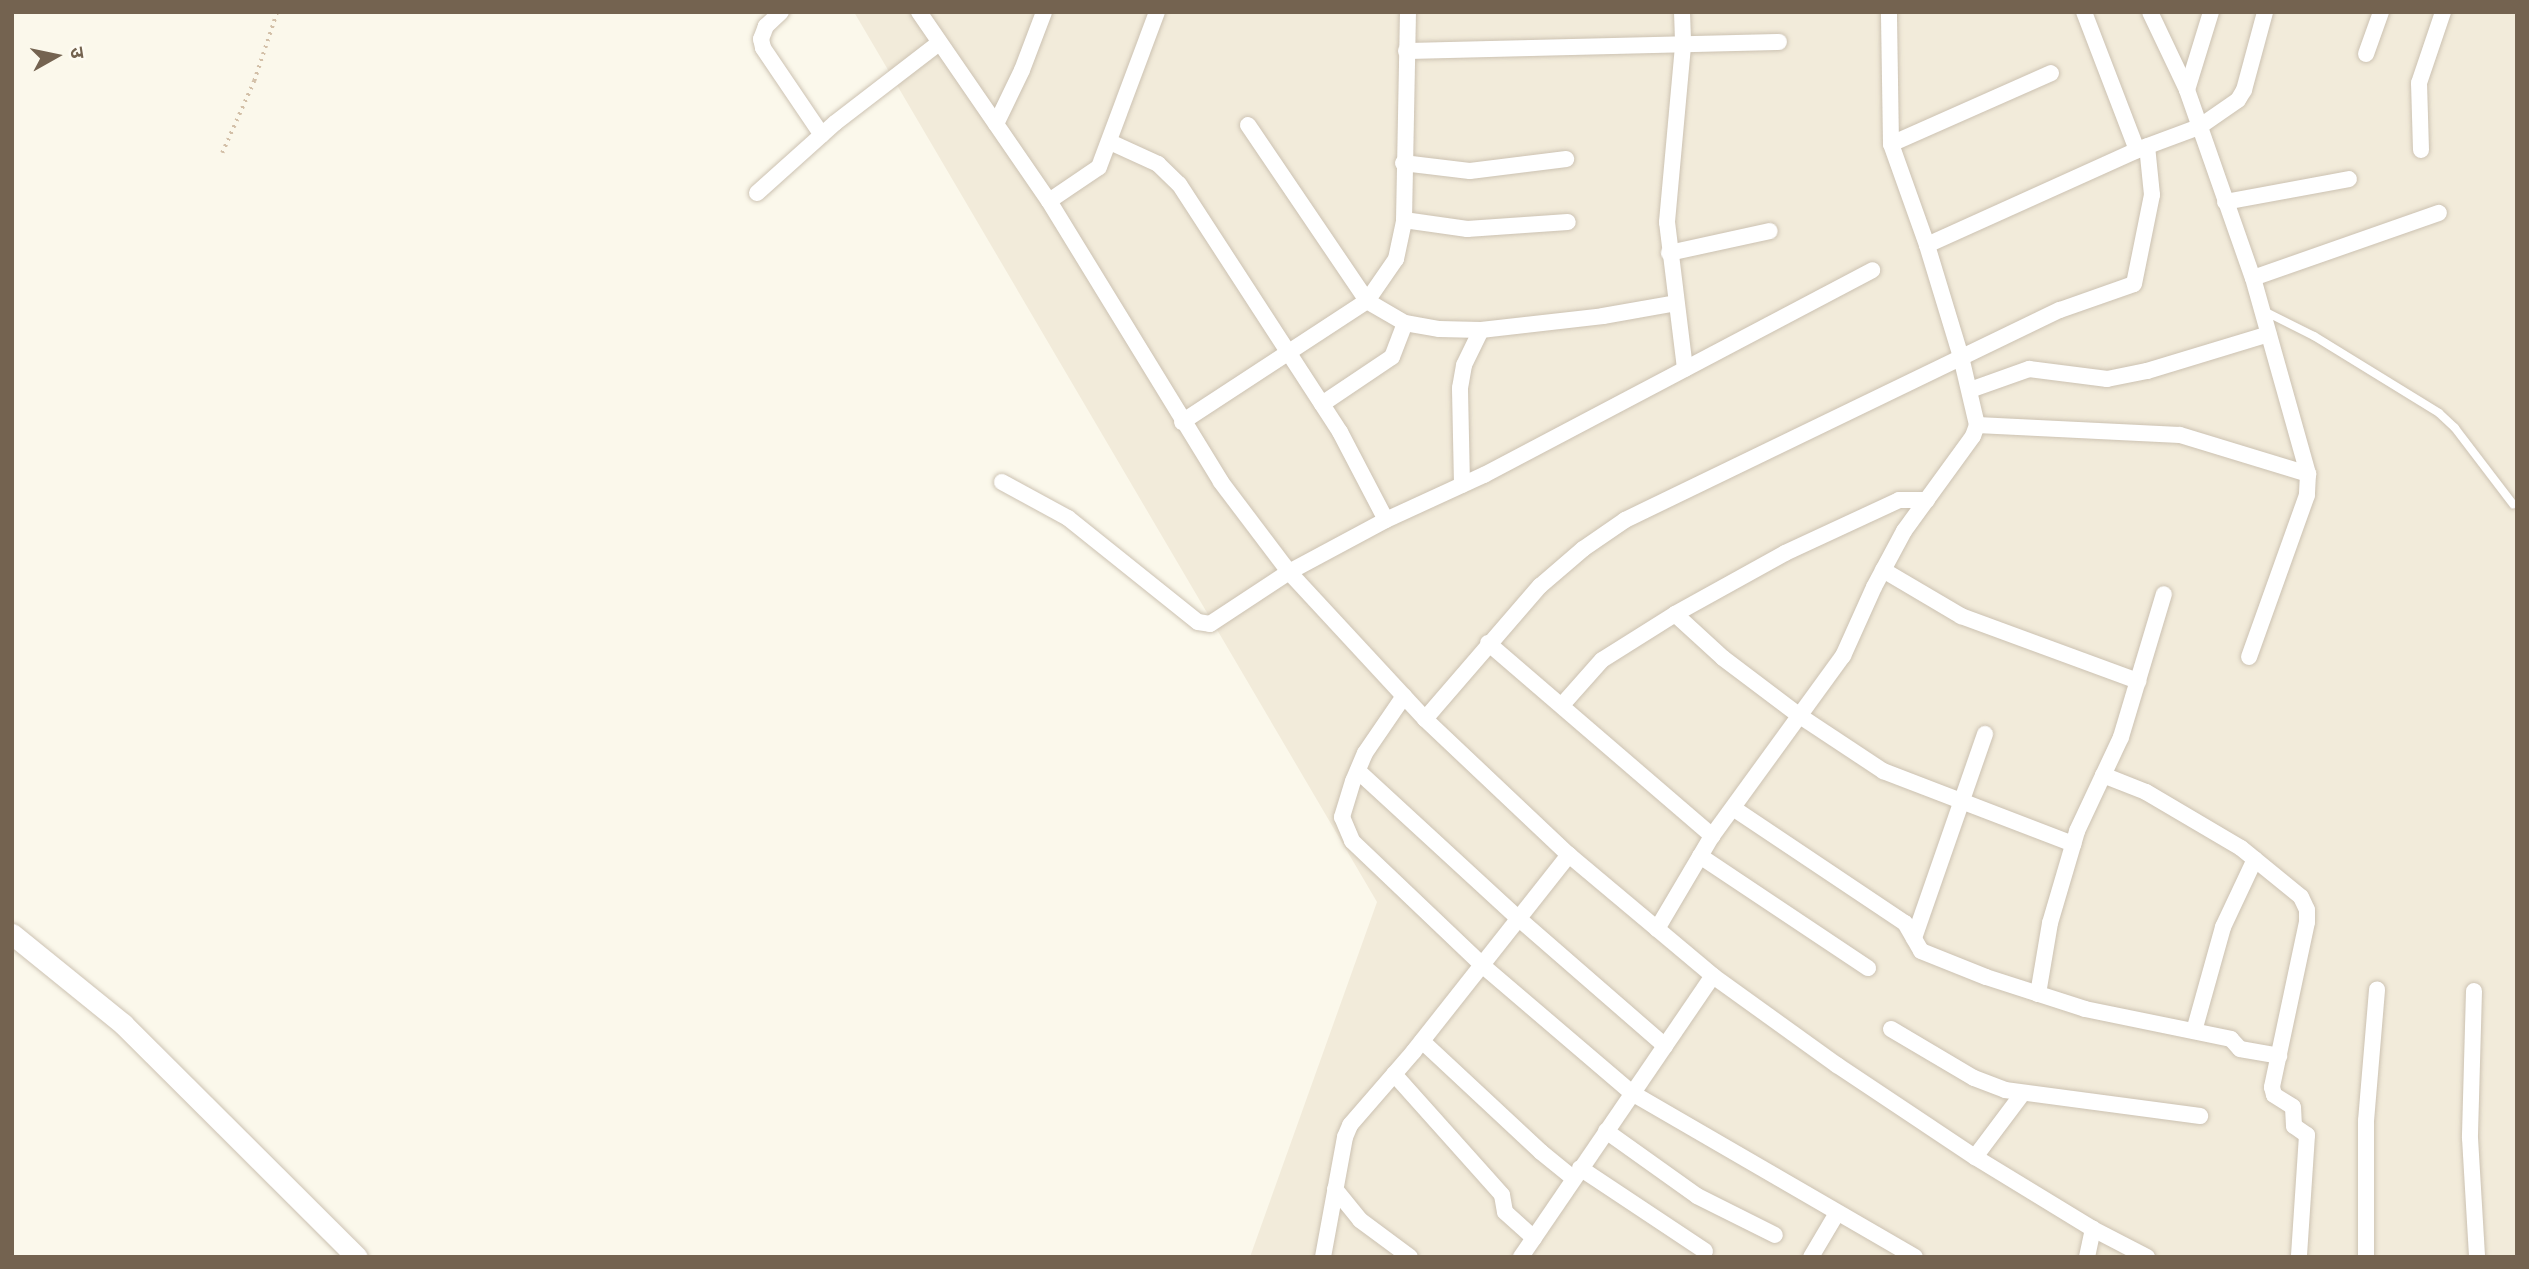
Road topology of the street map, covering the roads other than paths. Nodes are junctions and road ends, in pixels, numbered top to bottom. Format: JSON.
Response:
{"nodes":[{"id":1,"x":781,"y":12,"type":"edge"},
{"id":2,"x":919,"y":12,"type":"edge"},
{"id":3,"x":1044,"y":12,"type":"edge"},
{"id":4,"x":1157,"y":12,"type":"edge"},
{"id":5,"x":1408,"y":12,"type":"edge"},
{"id":6,"x":1682,"y":12,"type":"edge"},
{"id":7,"x":1889,"y":12,"type":"edge"},
{"id":8,"x":2084,"y":12,"type":"edge"},
{"id":9,"x":2150,"y":12,"type":"edge"},
{"id":10,"x":2211,"y":12,"type":"edge"},
{"id":11,"x":2266,"y":12,"type":"edge"},
{"id":12,"x":2381,"y":12,"type":"edge"},
{"id":13,"x":2443,"y":12,"type":"edge"},
{"id":14,"x":1779,"y":42,"type":"dead end"},
{"id":15,"x":939,"y":43,"type":"junction"},
{"id":16,"x":1683,"y":46,"type":"junction"},
{"id":17,"x":1406,"y":51,"type":"junction"},
{"id":18,"x":2366,"y":54,"type":"dead end"},
{"id":19,"x":2051,"y":73,"type":"dead end"},
{"id":20,"x":2187,"y":90,"type":"junction"},
{"id":21,"x":996,"y":124,"type":"junction"},
{"id":22,"x":1248,"y":125,"type":"dead end"},
{"id":23,"x":2199,"y":127,"type":"junction"},
{"id":24,"x":822,"y":135,"type":"junction"},
{"id":25,"x":1110,"y":142,"type":"junction"},
{"id":26,"x":1891,"y":144,"type":"junction"},
{"id":27,"x":2142,"y":148,"type":"junction"},
{"id":28,"x":2421,"y":150,"type":"dead end"},
{"id":29,"x":1566,"y":159,"type":"dead end"},
{"id":30,"x":1403,"y":163,"type":"junction"},
{"id":31,"x":2348,"y":179,"type":"dead end"},
{"id":32,"x":757,"y":193,"type":"dead end"},
{"id":33,"x":1049,"y":201,"type":"junction"},
{"id":34,"x":2225,"y":202,"type":"junction"},
{"id":35,"x":2440,"y":213,"type":"dead end"},
{"id":36,"x":1404,"y":220,"type":"junction"},
{"id":37,"x":1568,"y":222,"type":"dead end"},
{"id":38,"x":1770,"y":230,"type":"dead end"},
{"id":39,"x":1927,"y":245,"type":"junction"},
{"id":40,"x":1669,"y":253,"type":"junction"},
{"id":41,"x":1872,"y":270,"type":"dead end"},
{"id":42,"x":2253,"y":278,"type":"junction"},
{"id":43,"x":1367,"y":302,"type":"junction"},
{"id":44,"x":1676,"y":303,"type":"junction"},
{"id":45,"x":2264,"y":311,"type":"junction"},
{"id":46,"x":1405,"y":323,"type":"junction"},
{"id":47,"x":1481,"y":330,"type":"junction"},
{"id":48,"x":2269,"y":334,"type":"junction"},
{"id":49,"x":1289,"y":352,"type":"junction"},
{"id":50,"x":1961,"y":357,"type":"junction"},
{"id":51,"x":1685,"y":369,"type":"junction"},
{"id":52,"x":1970,"y":390,"type":"junction"},
{"id":53,"x":1322,"y":404,"type":"junction"},
{"id":54,"x":1182,"y":422,"type":"junction"},
{"id":55,"x":1977,"y":425,"type":"junction"},
{"id":56,"x":2308,"y":474,"type":"junction"},
{"id":57,"x":1002,"y":482,"type":"dead end"},
{"id":58,"x":1462,"y":485,"type":"junction"},
{"id":59,"x":1927,"y":500,"type":"junction"},
{"id":60,"x":2513,"y":504,"type":"dead end"},
{"id":61,"x":1386,"y":520,"type":"junction"},
{"id":62,"x":1883,"y":570,"type":"junction"},
{"id":63,"x":1289,"y":572,"type":"junction"},
{"id":64,"x":2164,"y":594,"type":"dead end"},
{"id":65,"x":1675,"y":614,"type":"junction"},
{"id":66,"x":1488,"y":643,"type":"junction"},
{"id":67,"x":2249,"y":657,"type":"dead end"},
{"id":68,"x":2138,"y":681,"type":"junction"},
{"id":69,"x":1404,"y":696,"type":"junction"},
{"id":70,"x":1562,"y":705,"type":"junction"},
{"id":71,"x":1800,"y":716,"type":"junction"},
{"id":72,"x":1425,"y":719,"type":"junction"},
{"id":73,"x":1985,"y":734,"type":"dead end"},
{"id":74,"x":1358,"y":771,"type":"junction"},
{"id":75,"x":2103,"y":775,"type":"junction"},
{"id":76,"x":1962,"y":801,"type":"junction"},
{"id":77,"x":1733,"y":808,"type":"junction"},
{"id":78,"x":1712,"y":836,"type":"junction"},
{"id":79,"x":2073,"y":844,"type":"junction"},
{"id":80,"x":1569,"y":855,"type":"junction"},
{"id":81,"x":1700,"y":856,"type":"junction"},
{"id":82,"x":2255,"y":859,"type":"junction"},
{"id":83,"x":1518,"y":918,"type":"junction"},
{"id":84,"x":1657,"y":929,"type":"junction"},
{"id":85,"x":12,"y":934,"type":"edge"},
{"id":86,"x":1914,"y":938,"type":"junction"},
{"id":87,"x":1482,"y":965,"type":"junction"},
{"id":88,"x":1868,"y":968,"type":"dead end"},
{"id":89,"x":1713,"y":976,"type":"junction"},
{"id":90,"x":2377,"y":989,"type":"dead end"},
{"id":91,"x":2474,"y":991,"type":"dead end"},
{"id":92,"x":2038,"y":994,"type":"junction"},
{"id":93,"x":1891,"y":1029,"type":"dead end"},
{"id":94,"x":2194,"y":1031,"type":"junction"},
{"id":95,"x":1422,"y":1041,"type":"junction"},
{"id":96,"x":1665,"y":1046,"type":"junction"},
{"id":97,"x":2279,"y":1056,"type":"junction"},
{"id":98,"x":1394,"y":1074,"type":"junction"},
{"id":99,"x":2023,"y":1093,"type":"junction"},
{"id":100,"x":1632,"y":1094,"type":"junction"},
{"id":101,"x":2200,"y":1116,"type":"dead end"},
{"id":102,"x":1606,"y":1130,"type":"junction"},
{"id":103,"x":1975,"y":1157,"type":"junction"},
{"id":104,"x":1577,"y":1173,"type":"junction"},
{"id":105,"x":1335,"y":1189,"type":"junction"},
{"id":106,"x":1837,"y":1213,"type":"junction"},
{"id":107,"x":2093,"y":1229,"type":"junction"},
{"id":108,"x":1775,"y":1235,"type":"dead end"},
{"id":109,"x":1534,"y":1238,"type":"junction"},
{"id":110,"x":1705,"y":1251,"type":"dead end"},
{"id":111,"x":357,"y":1257,"type":"edge"},
{"id":112,"x":1323,"y":1257,"type":"edge"},
{"id":113,"x":1410,"y":1257,"type":"edge"},
{"id":114,"x":1521,"y":1257,"type":"edge"},
{"id":115,"x":1811,"y":1257,"type":"edge"},
{"id":116,"x":1915,"y":1257,"type":"edge"},
{"id":117,"x":2087,"y":1257,"type":"edge"},
{"id":118,"x":2147,"y":1257,"type":"edge"},
{"id":119,"x":2299,"y":1257,"type":"edge"},
{"id":120,"x":2366,"y":1257,"type":"edge"},
{"id":121,"x":2477,"y":1257,"type":"edge"}],
"edges":[{"from":1,"to":24,"type":"street"},
{"from":2,"to":15,"type":"street"},
{"from":3,"to":21,"type":"street"},
{"from":4,"to":25,"type":"street"},
{"from":5,"to":17,"type":"street"},
{"from":6,"to":16,"type":"street"},
{"from":7,"to":26,"type":"street"},
{"from":8,"to":27,"type":"street"},
{"from":9,"to":20,"type":"street"},
{"from":10,"to":20,"type":"street"},
{"from":11,"to":23,"type":"street"},
{"from":12,"to":18,"type":"street"},
{"from":13,"to":28,"type":"street"},
{"from":14,"to":16,"type":"street"},
{"from":15,"to":21,"type":"street"},
{"from":15,"to":24,"type":"street"},
{"from":16,"to":17,"type":"street"},
{"from":16,"to":40,"type":"street"},
{"from":17,"to":30,"type":"street"},
{"from":19,"to":26,"type":"street"},
{"from":20,"to":23,"type":"street"},
{"from":21,"to":33,"type":"street"},
{"from":22,"to":43,"type":"street"},
{"from":23,"to":27,"type":"street"},
{"from":23,"to":34,"type":"street"},
{"from":24,"to":32,"type":"street"},
{"from":25,"to":33,"type":"street"},
{"from":25,"to":49,"type":"street"},
{"from":26,"to":39,"type":"street"},
{"from":27,"to":39,"type":"street"},
{"from":27,"to":50,"type":"street"},
{"from":29,"to":30,"type":"street"},
{"from":30,"to":36,"type":"street"},
{"from":31,"to":34,"type":"street"},
{"from":33,"to":54,"type":"street"},
{"from":34,"to":42,"type":"street"},
{"from":35,"to":42,"type":"street"},
{"from":36,"to":37,"type":"street"},
{"from":36,"to":43,"type":"street"},
{"from":38,"to":40,"type":"street"},
{"from":39,"to":50,"type":"street"},
{"from":40,"to":44,"type":"street"},
{"from":41,"to":51,"type":"street"},
{"from":42,"to":45,"type":"street"},
{"from":43,"to":46,"type":"street"},
{"from":43,"to":49,"type":"street"},
{"from":44,"to":47,"type":"street"},
{"from":44,"to":51,"type":"street"},
{"from":45,"to":48,"type":"street"},
{"from":45,"to":60,"type":"lane"},
{"from":46,"to":47,"type":"street"},
{"from":46,"to":53,"type":"street"},
{"from":47,"to":58,"type":"street"},
{"from":48,"to":52,"type":"street"},
{"from":48,"to":56,"type":"street"},
{"from":49,"to":53,"type":"street"},
{"from":49,"to":54,"type":"street"},
{"from":50,"to":52,"type":"street"},
{"from":50,"to":66,"type":"street"},
{"from":51,"to":58,"type":"street"},
{"from":52,"to":55,"type":"street"},
{"from":53,"to":61,"type":"street"},
{"from":54,"to":63,"type":"street"},
{"from":55,"to":56,"type":"street"},
{"from":55,"to":59,"type":"street"},
{"from":56,"to":67,"type":"street"},
{"from":57,"to":63,"type":"street"},
{"from":58,"to":61,"type":"street"},
{"from":59,"to":62,"type":"street"},
{"from":59,"to":65,"type":"street"},
{"from":61,"to":63,"type":"street"},
{"from":62,"to":68,"type":"street"},
{"from":62,"to":71,"type":"street"},
{"from":63,"to":69,"type":"street"},
{"from":64,"to":68,"type":"street"},
{"from":65,"to":70,"type":"street"},
{"from":65,"to":71,"type":"street"},
{"from":66,"to":70,"type":"street"},
{"from":66,"to":72,"type":"street"},
{"from":68,"to":75,"type":"street"},
{"from":69,"to":72,"type":"street"},
{"from":69,"to":74,"type":"street"},
{"from":70,"to":78,"type":"street"},
{"from":71,"to":76,"type":"street"},
{"from":71,"to":77,"type":"street"},
{"from":72,"to":80,"type":"street"},
{"from":73,"to":76,"type":"street"},
{"from":74,"to":83,"type":"street"},
{"from":74,"to":87,"type":"street"},
{"from":75,"to":79,"type":"street"},
{"from":75,"to":82,"type":"street"},
{"from":76,"to":79,"type":"street"},
{"from":76,"to":86,"type":"street"},
{"from":77,"to":78,"type":"street"},
{"from":77,"to":86,"type":"street"},
{"from":78,"to":81,"type":"street"},
{"from":79,"to":92,"type":"street"},
{"from":80,"to":83,"type":"street"},
{"from":80,"to":84,"type":"street"},
{"from":81,"to":84,"type":"street"},
{"from":81,"to":88,"type":"street"},
{"from":82,"to":94,"type":"street"},
{"from":82,"to":97,"type":"street"},
{"from":83,"to":87,"type":"street"},
{"from":83,"to":96,"type":"street"},
{"from":84,"to":89,"type":"street"},
{"from":85,"to":111,"type":"street"},
{"from":86,"to":92,"type":"street"},
{"from":87,"to":95,"type":"street"},
{"from":87,"to":100,"type":"street"},
{"from":89,"to":96,"type":"street"},
{"from":89,"to":103,"type":"street"},
{"from":90,"to":120,"type":"street"},
{"from":91,"to":121,"type":"street"},
{"from":92,"to":94,"type":"street"},
{"from":93,"to":99,"type":"street"},
{"from":94,"to":97,"type":"street"},
{"from":95,"to":98,"type":"street"},
{"from":95,"to":104,"type":"street"},
{"from":96,"to":100,"type":"street"},
{"from":97,"to":119,"type":"street"},
{"from":98,"to":105,"type":"street"},
{"from":98,"to":109,"type":"street"},
{"from":99,"to":101,"type":"street"},
{"from":99,"to":103,"type":"street"},
{"from":100,"to":102,"type":"street"},
{"from":100,"to":106,"type":"street"},
{"from":102,"to":104,"type":"street"},
{"from":102,"to":108,"type":"street"},
{"from":103,"to":107,"type":"street"},
{"from":104,"to":109,"type":"street"},
{"from":104,"to":110,"type":"street"},
{"from":105,"to":112,"type":"street"},
{"from":105,"to":113,"type":"street"},
{"from":106,"to":115,"type":"street"},
{"from":106,"to":116,"type":"street"},
{"from":107,"to":117,"type":"street"},
{"from":107,"to":118,"type":"street"},
{"from":109,"to":114,"type":"street"}]}
